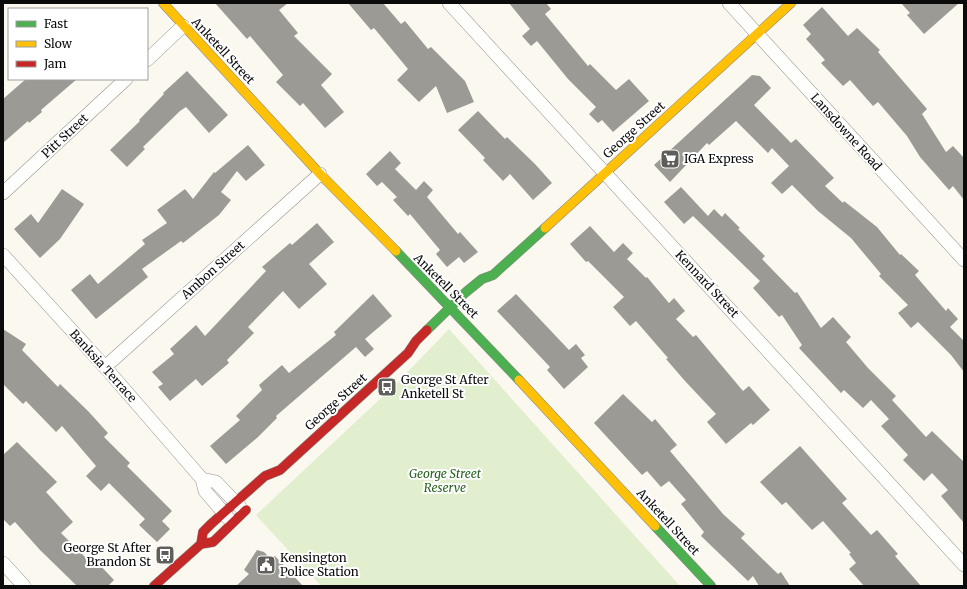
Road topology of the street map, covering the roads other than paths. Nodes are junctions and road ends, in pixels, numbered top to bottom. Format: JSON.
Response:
{"nodes":[{"id":1,"x":163,"y":3,"type":"edge"},
{"id":2,"x":449,"y":3,"type":"edge"},
{"id":3,"x":729,"y":3,"type":"edge"},
{"id":4,"x":791,"y":3,"type":"edge"},
{"id":5,"x":183,"y":26,"type":"junction"},
{"id":6,"x":757,"y":35,"type":"junction"},
{"id":7,"x":148,"y":59,"type":"edge"},
{"id":8,"x":125,"y":80,"type":"edge"},
{"id":9,"x":605,"y":173,"type":"junction"},
{"id":10,"x":320,"y":174,"type":"junction"},
{"id":11,"x":3,"y":193,"type":"edge"},
{"id":12,"x":3,"y":255,"type":"edge"},
{"id":13,"x":964,"y":260,"type":"edge"},
{"id":14,"x":493,"y":274,"type":"junction"},
{"id":15,"x":490,"y":288,"type":"dead end"},
{"id":16,"x":450,"y":308,"type":"junction"},
{"id":17,"x":461,"y":314,"type":"junction"},
{"id":18,"x":449,"y":324,"type":"dead end"},
{"id":19,"x":422,"y":350,"type":"dead end"},
{"id":20,"x":408,"y":353,"type":"junction"},
{"id":21,"x":105,"y":367,"type":"junction"},
{"id":22,"x":280,"y":470,"type":"junction"},
{"id":23,"x":202,"y":478,"type":"junction"},
{"id":24,"x":276,"y":482,"type":"dead end"},
{"id":25,"x":255,"y":502,"type":"dead end"},
{"id":26,"x":240,"y":507,"type":"junction"},
{"id":27,"x":224,"y":513,"type":"junction"},
{"id":28,"x":232,"y":523,"type":"junction"},
{"id":29,"x":201,"y":544,"type":"junction"},
{"id":30,"x":3,"y":563,"type":"edge"},
{"id":31,"x":964,"y":564,"type":"edge"},
{"id":32,"x":24,"y":586,"type":"edge"},
{"id":33,"x":154,"y":586,"type":"edge"},
{"id":34,"x":711,"y":586,"type":"edge"}],
"edges":[{"from":1,"to":5,"type":"main road","name":"Anketell Street"},
{"from":2,"to":9,"type":"street","name":"Kennard Street"},
{"from":3,"to":6,"type":"street","name":"Lansdowne Road"},
{"from":4,"to":6,"type":"main road","name":"George Street"},
{"from":5,"to":7,"type":"street"},
{"from":5,"to":10,"type":"main road","name":"Anketell Street"},
{"from":6,"to":9,"type":"main road","name":"George Street"},
{"from":6,"to":13,"type":"street","name":"Lansdowne Road"},
{"from":8,"to":11,"type":"street","name":"Pitt Street"},
{"from":9,"to":14,"type":"main road","name":"George Street"},
{"from":9,"to":31,"type":"street","name":"Kennard Street"},
{"from":10,"to":16,"type":"main road","name":"Anketell Street"},
{"from":10,"to":21,"type":"street","name":"Ambon Street"},
{"from":12,"to":21,"type":"street","name":"Banksia Terrace"},
{"from":14,"to":15,"type":"main road"},
{"from":14,"to":16,"type":"main road","name":"George Street"},
{"from":16,"to":17,"type":"main road","name":"Anketell Street"},
{"from":16,"to":20,"type":"main road","name":"George Street"},
{"from":17,"to":18,"type":"main road"},
{"from":17,"to":34,"type":"main road","name":"Anketell Street"},
{"from":19,"to":20,"type":"main road"},
{"from":20,"to":22,"type":"main road","name":"George Street"},
{"from":21,"to":23,"type":"street","name":"Banksia Terrace"},
{"from":22,"to":24,"type":"main road","name":"George Street"},
{"from":22,"to":26,"type":"main road","name":"George Street"},
{"from":23,"to":26,"type":"street","name":"Banksia Terrace"},
{"from":23,"to":27,"type":"street","name":"Banksia Terrace"},
{"from":25,"to":26,"type":"main road","name":"George Street"},
{"from":26,"to":27,"type":"main road","name":"George Street"},
{"from":26,"to":28,"type":"main road","name":"George Street"},
{"from":27,"to":28,"type":"street","name":"Banksia Terrace"},
{"from":27,"to":29,"type":"main road","name":"George Street"},
{"from":28,"to":29,"type":"main road","name":"George Street"},
{"from":29,"to":33,"type":"main road","name":"George Street"},
{"from":30,"to":32,"type":"street"}]}
